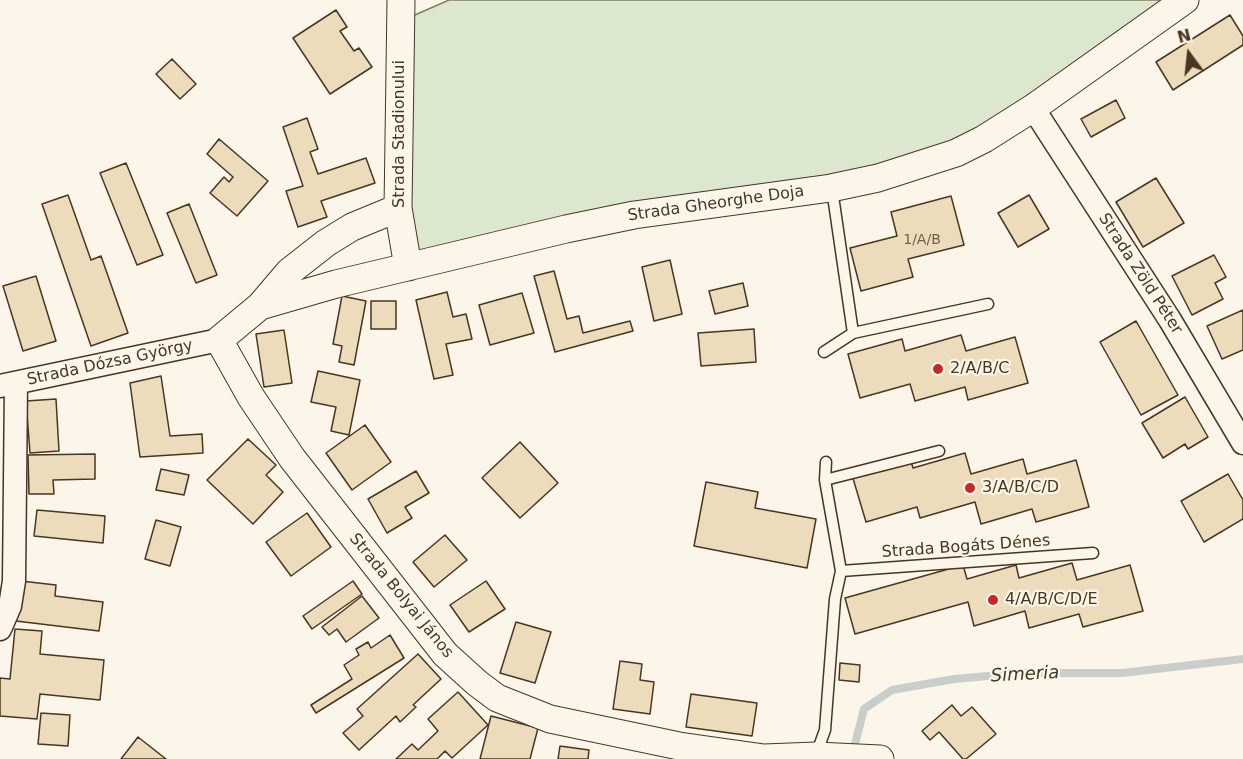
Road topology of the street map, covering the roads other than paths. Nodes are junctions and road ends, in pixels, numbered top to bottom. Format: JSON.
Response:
{"nodes":[{"id":1,"x":401,"y":0,"type":"edge"},
{"id":2,"x":1185,"y":0,"type":"edge"},
{"id":3,"x":1033,"y":108,"type":"junction"},
{"id":4,"x":831,"y":188,"type":"junction"},
{"id":5,"x":398,"y":208,"type":"junction"},
{"id":6,"x":408,"y":267,"type":"junction"},
{"id":7,"x":988,"y":304,"type":"dead end"},
{"id":8,"x":260,"y":306,"type":"junction"},
{"id":9,"x":853,"y":333,"type":"junction"},
{"id":10,"x":219,"y":340,"type":"junction"},
{"id":11,"x":824,"y":352,"type":"dead end"},
{"id":12,"x":8,"y":384,"type":"edge"},
{"id":13,"x":1243,"y":443,"type":"edge"},
{"id":14,"x":939,"y":451,"type":"dead end"},
{"id":15,"x":826,"y":462,"type":"dead end"},
{"id":16,"x":825,"y":480,"type":"junction"},
{"id":17,"x":1093,"y":553,"type":"dead end"},
{"id":18,"x":841,"y":571,"type":"junction"},
{"id":19,"x":0,"y":629,"type":"edge"},
{"id":20,"x":816,"y":756,"type":"junction"},
{"id":21,"x":878,"y":759,"type":"edge"}],
"edges":[{"from":1,"to":5,"type":"street","name":"Strada Stadionului"},
{"from":2,"to":3,"type":"street","name":"Strada Gheorghe Doja"},
{"from":3,"to":4,"type":"street","name":"Strada Gheorghe Doja"},
{"from":3,"to":13,"type":"street","name":"Strada Zöld Péter"},
{"from":4,"to":6,"type":"street","name":"Strada Gheorghe Doja"},
{"from":4,"to":9,"type":"lane"},
{"from":5,"to":6,"type":"street","name":"Strada Stadionului"},
{"from":5,"to":8,"type":"street"},
{"from":6,"to":8,"type":"street","name":"Strada Gheorghe Doja"},
{"from":7,"to":9,"type":"lane"},
{"from":8,"to":10,"type":"street","name":"Strada Gheorghe Doja"},
{"from":9,"to":11,"type":"lane"},
{"from":10,"to":12,"type":"street","name":"Strada Dózsa György"},
{"from":10,"to":20,"type":"street","name":"Strada Bolyai János"},
{"from":12,"to":19,"type":"street"},
{"from":14,"to":16,"type":"lane"},
{"from":15,"to":16,"type":"lane"},
{"from":16,"to":18,"type":"lane"},
{"from":17,"to":18,"type":"lane","name":"Strada Bogáts Dénes"},
{"from":18,"to":20,"type":"lane"},
{"from":20,"to":21,"type":"street","name":"Strada Bolyai János"}]}
